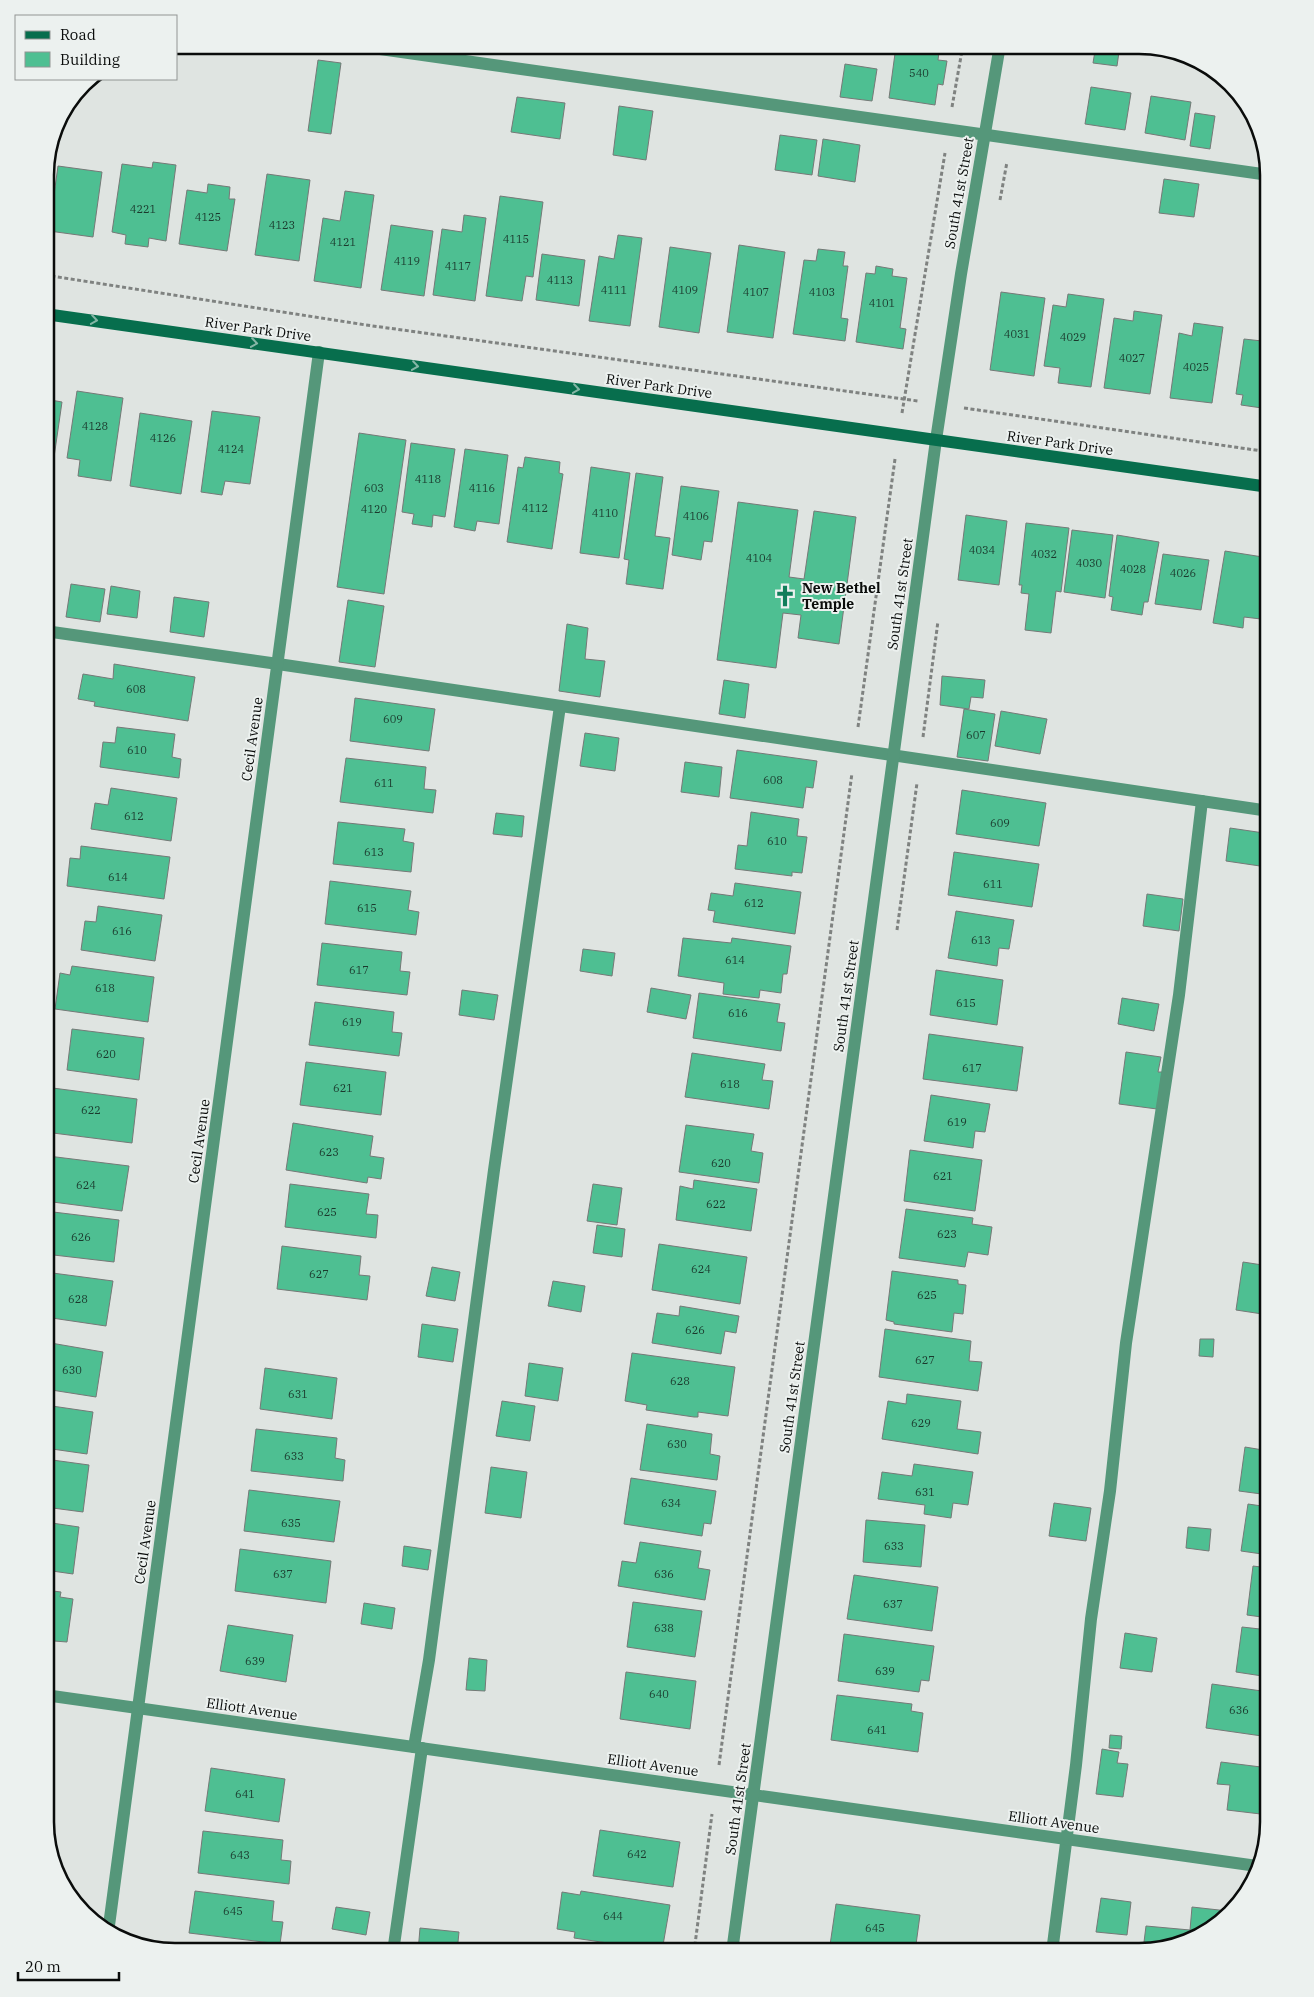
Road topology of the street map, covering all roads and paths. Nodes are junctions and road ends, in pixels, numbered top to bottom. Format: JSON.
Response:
{"nodes":[{"id":1,"x":417,"y":54,"type":"edge"},
{"id":2,"x":961,"y":54,"type":"edge"},
{"id":3,"x":998,"y":54,"type":"edge"},
{"id":4,"x":949,"y":128,"type":"junction"},
{"id":5,"x":984,"y":135,"type":"junction"},
{"id":6,"x":1011,"y":138,"type":"junction"},
{"id":7,"x":1260,"y":174,"type":"edge"},
{"id":8,"x":999,"y":206,"type":"dead end"},
{"id":9,"x":54,"y":276,"type":"edge"},
{"id":10,"x":54,"y":315,"type":"edge"},
{"id":11,"x":319,"y":352,"type":"junction"},
{"id":12,"x":965,"y":398,"type":"dead end"},
{"id":13,"x":904,"y":399,"type":"junction"},
{"id":14,"x":941,"y":404,"type":"junction"},
{"id":15,"x":963,"y":408,"type":"junction"},
{"id":16,"x":898,"y":434,"type":"junction"},
{"id":17,"x":936,"y":440,"type":"junction"},
{"id":18,"x":956,"y":443,"type":"junction"},
{"id":19,"x":1260,"y":451,"type":"edge"},
{"id":20,"x":1260,"y":486,"type":"edge"},
{"id":21,"x":939,"y":614,"type":"dead end"},
{"id":22,"x":54,"y":633,"type":"edge"},
{"id":23,"x":278,"y":664,"type":"junction"},
{"id":24,"x":560,"y":706,"type":"junction"},
{"id":25,"x":855,"y":750,"type":"junction"},
{"id":26,"x":893,"y":755,"type":"junction"},
{"id":27,"x":920,"y":759,"type":"junction"},
{"id":28,"x":1202,"y":801,"type":"junction"},
{"id":29,"x":1260,"y":810,"type":"edge"},
{"id":30,"x":896,"y":937,"type":"dead end"},
{"id":31,"x":54,"y":1696,"type":"edge"},
{"id":32,"x":138,"y":1709,"type":"junction"},
{"id":33,"x":418,"y":1748,"type":"junction"},
{"id":34,"x":715,"y":1789,"type":"junction"},
{"id":35,"x":753,"y":1795,"type":"junction"},
{"id":36,"x":1067,"y":1839,"type":"junction"},
{"id":37,"x":1252,"y":1865,"type":"edge"},
{"id":38,"x":109,"y":1924,"type":"edge"},
{"id":39,"x":394,"y":1943,"type":"edge"},
{"id":40,"x":695,"y":1943,"type":"edge"},
{"id":41,"x":733,"y":1943,"type":"edge"},
{"id":42,"x":1053,"y":1943,"type":"edge"}],
"edges":[{"from":1,"to":4,"type":"street"},
{"from":2,"to":4,"type":"path"},
{"from":3,"to":5,"type":"street","name":"South 41st Street"},
{"from":4,"to":5,"type":"street"},
{"from":4,"to":13,"type":"path"},
{"from":5,"to":6,"type":"street"},
{"from":5,"to":14,"type":"street","name":"South 41st Street"},
{"from":6,"to":7,"type":"street"},
{"from":6,"to":8,"type":"path"},
{"from":9,"to":13,"type":"path"},
{"from":10,"to":11,"type":"street","name":"River Park Drive","one_way":true},
{"from":11,"to":16,"type":"street","name":"River Park Drive","one_way":true},
{"from":11,"to":23,"type":"street","name":"Cecil Avenue"},
{"from":12,"to":15,"type":"path"},
{"from":13,"to":14,"type":"path"},
{"from":13,"to":16,"type":"path"},
{"from":14,"to":15,"type":"path"},
{"from":14,"to":17,"type":"street","name":"South 41st Street"},
{"from":15,"to":18,"type":"path"},
{"from":15,"to":19,"type":"path"},
{"from":16,"to":17,"type":"street","name":"River Park Drive"},
{"from":16,"to":25,"type":"path"},
{"from":17,"to":18,"type":"street","name":"River Park Drive"},
{"from":17,"to":26,"type":"street","name":"South 41st Street"},
{"from":18,"to":20,"type":"street","name":"River Park Drive"},
{"from":21,"to":27,"type":"path"},
{"from":22,"to":23,"type":"street"},
{"from":23,"to":24,"type":"street"},
{"from":23,"to":32,"type":"street","name":"Cecil Avenue"},
{"from":24,"to":25,"type":"street"},
{"from":24,"to":33,"type":"street"},
{"from":25,"to":26,"type":"street"},
{"from":25,"to":34,"type":"path"},
{"from":26,"to":27,"type":"street"},
{"from":26,"to":35,"type":"street","name":"South 41st Street"},
{"from":27,"to":28,"type":"street"},
{"from":27,"to":30,"type":"path"},
{"from":28,"to":29,"type":"street"},
{"from":28,"to":36,"type":"street"},
{"from":31,"to":32,"type":"street","name":"Elliott Avenue"},
{"from":32,"to":33,"type":"street","name":"Elliott Avenue"},
{"from":32,"to":38,"type":"street","name":"Cecil Avenue"},
{"from":33,"to":34,"type":"street","name":"Elliott Avenue"},
{"from":33,"to":39,"type":"street"},
{"from":34,"to":35,"type":"street","name":"Elliott Avenue"},
{"from":34,"to":40,"type":"path"},
{"from":35,"to":36,"type":"street","name":"Elliott Avenue"},
{"from":35,"to":41,"type":"street","name":"South 41st Street"},
{"from":36,"to":37,"type":"street","name":"Elliott Avenue"},
{"from":36,"to":42,"type":"street"}]}
